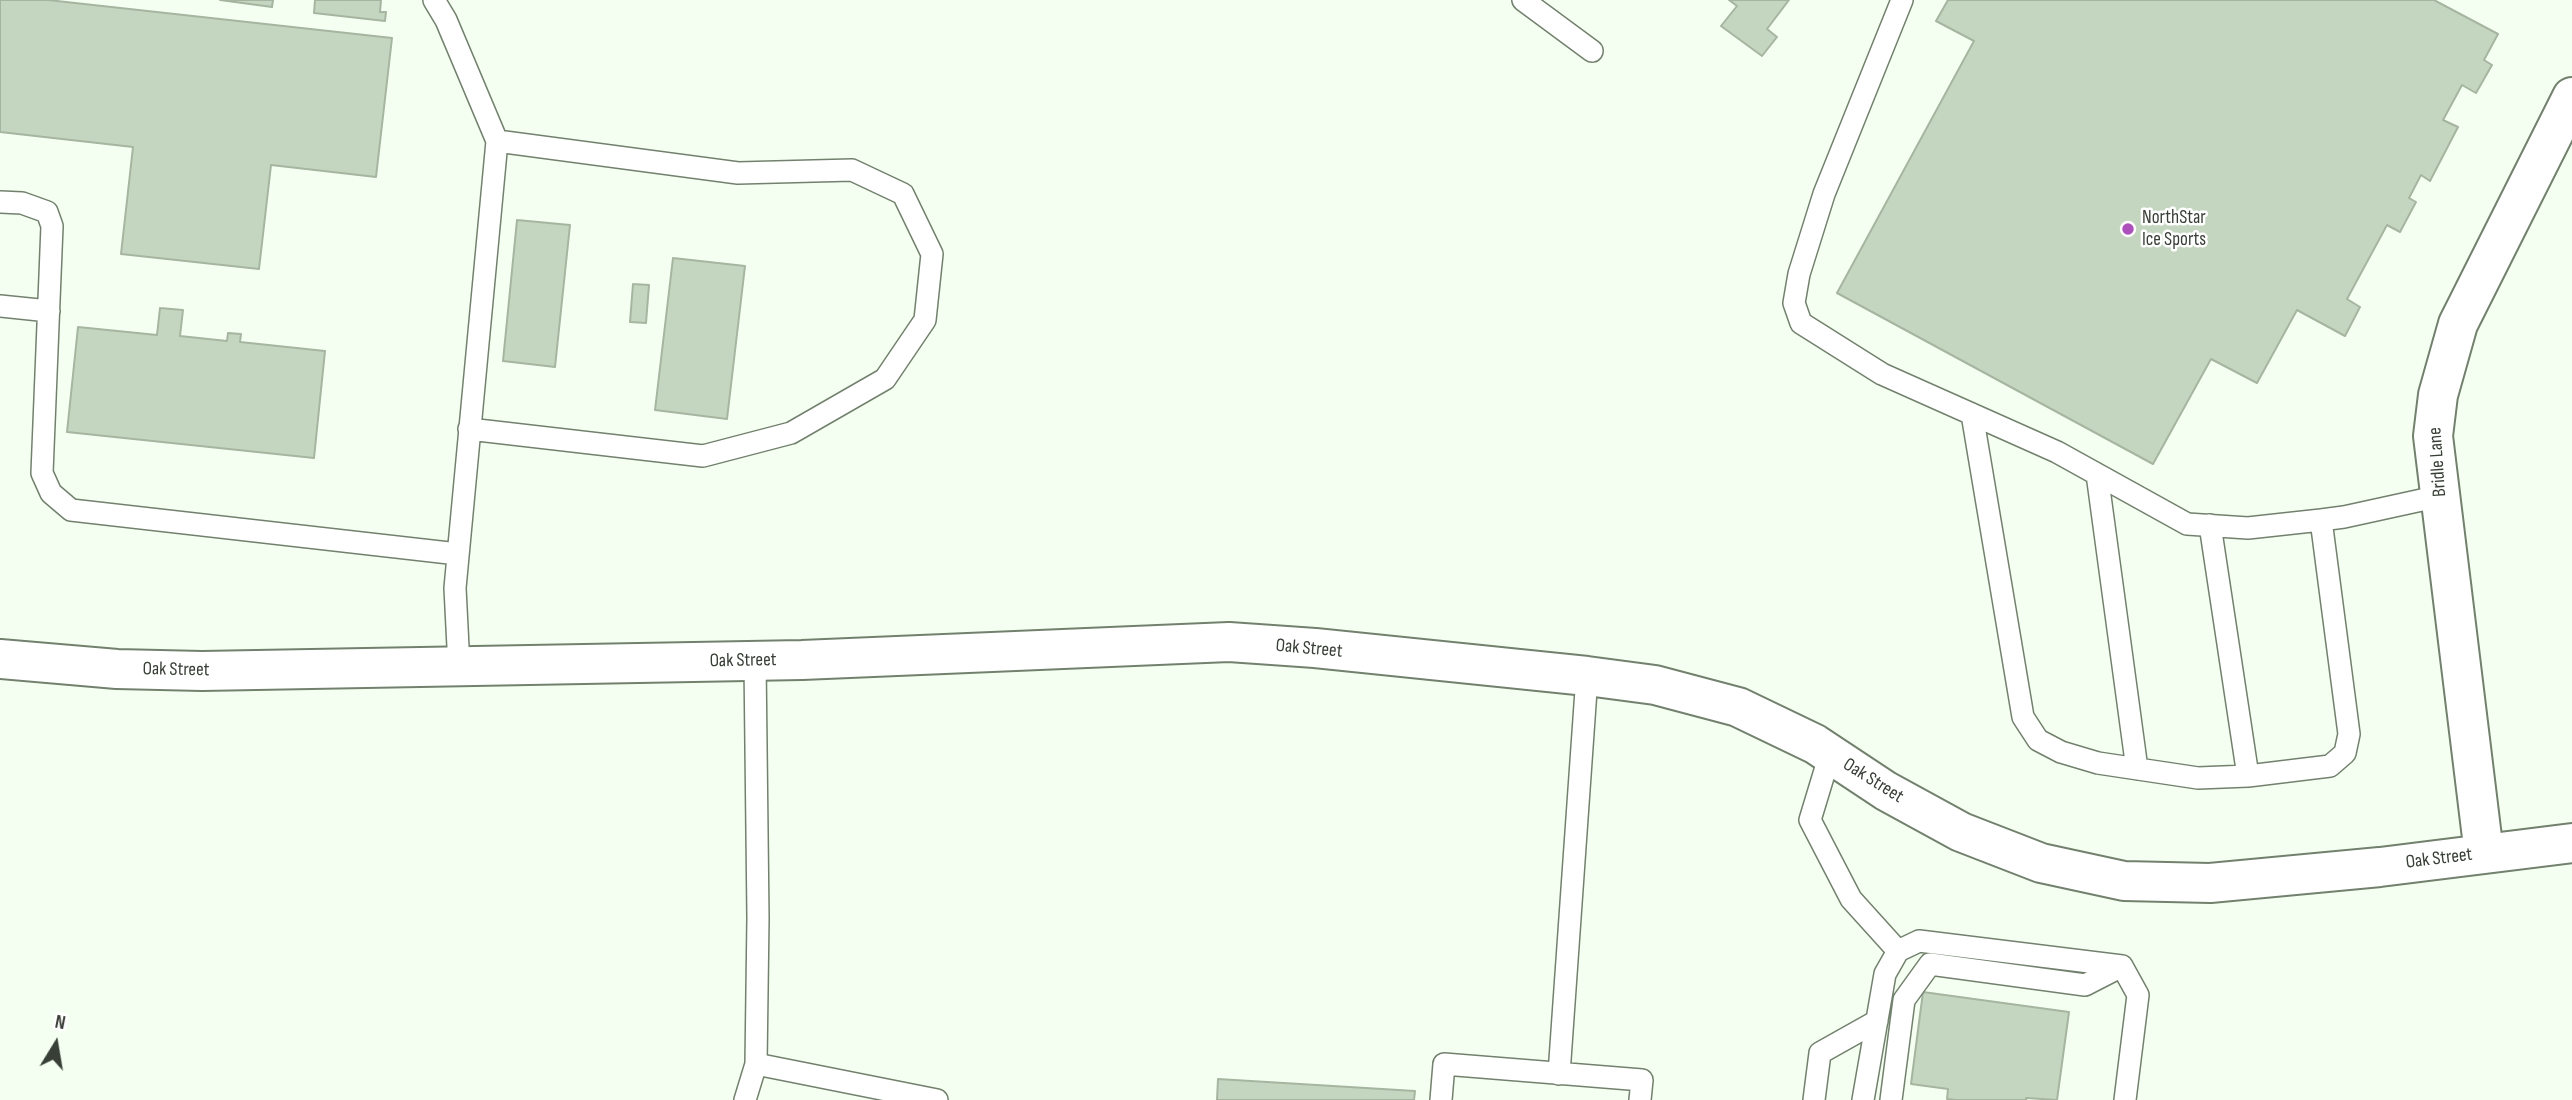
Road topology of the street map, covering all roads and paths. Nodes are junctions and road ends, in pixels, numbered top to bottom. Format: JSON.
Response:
{"nodes":[{"id":1,"x":433,"y":0,"type":"edge"},
{"id":2,"x":1523,"y":0,"type":"edge"},
{"id":3,"x":1902,"y":0,"type":"edge"},
{"id":4,"x":1592,"y":51,"type":"dead end"},
{"id":5,"x":2572,"y":97,"type":"edge"},
{"id":6,"x":497,"y":141,"type":"junction"},
{"id":7,"x":0,"y":201,"type":"edge"},
{"id":8,"x":0,"y":306,"type":"edge"},
{"id":9,"x":48,"y":311,"type":"junction"},
{"id":10,"x":1972,"y":415,"type":"junction"},
{"id":11,"x":469,"y":429,"type":"junction"},
{"id":12,"x":2097,"y":474,"type":"junction"},
{"id":13,"x":2440,"y":496,"type":"junction"},
{"id":14,"x":2320,"y":520,"type":"junction"},
{"id":15,"x":2210,"y":525,"type":"junction"},
{"id":16,"x":458,"y":554,"type":"junction"},
{"id":17,"x":0,"y":659,"type":"edge"},
{"id":18,"x":755,"y":661,"type":"junction"},
{"id":19,"x":459,"y":667,"type":"junction"},
{"id":20,"x":1587,"y":676,"type":"junction"},
{"id":21,"x":1830,"y":754,"type":"junction"},
{"id":22,"x":2137,"y":769,"type":"junction"},
{"id":23,"x":2248,"y":776,"type":"junction"},
{"id":24,"x":2572,"y":843,"type":"edge"},
{"id":25,"x":2484,"y":854,"type":"junction"},
{"id":26,"x":1898,"y":951,"type":"junction"},
{"id":27,"x":2122,"y":966,"type":"junction"},
{"id":28,"x":1877,"y":1021,"type":"junction"},
{"id":29,"x":756,"y":1064,"type":"junction"},
{"id":30,"x":1559,"y":1074,"type":"junction"},
{"id":31,"x":745,"y":1100,"type":"edge"},
{"id":32,"x":937,"y":1100,"type":"edge"},
{"id":33,"x":1441,"y":1100,"type":"edge"},
{"id":34,"x":1640,"y":1100,"type":"edge"},
{"id":35,"x":1814,"y":1100,"type":"edge"},
{"id":36,"x":1863,"y":1100,"type":"edge"},
{"id":37,"x":1891,"y":1100,"type":"edge"},
{"id":38,"x":2125,"y":1100,"type":"edge"}],
"edges":[{"from":1,"to":6,"type":"lane"},
{"from":2,"to":4,"type":"lane"},
{"from":3,"to":10,"type":"lane"},
{"from":5,"to":13,"type":"street","name":"Bridle Lane"},
{"from":6,"to":11,"type":"lane"},
{"from":6,"to":11,"type":"lane"},
{"from":7,"to":9,"type":"lane"},
{"from":8,"to":9,"type":"lane"},
{"from":9,"to":16,"type":"lane"},
{"from":10,"to":12,"type":"lane"},
{"from":10,"to":22,"type":"lane"},
{"from":11,"to":16,"type":"lane"},
{"from":12,"to":15,"type":"lane"},
{"from":12,"to":22,"type":"lane"},
{"from":13,"to":14,"type":"lane"},
{"from":13,"to":25,"type":"street","name":"Bridle Lane"},
{"from":14,"to":15,"type":"lane"},
{"from":14,"to":23,"type":"lane"},
{"from":15,"to":23,"type":"lane"},
{"from":16,"to":19,"type":"lane"},
{"from":17,"to":19,"type":"street","name":"Oak Street"},
{"from":18,"to":19,"type":"street","name":"Oak Street"},
{"from":18,"to":20,"type":"street","name":"Oak Street"},
{"from":18,"to":29,"type":"lane"},
{"from":20,"to":21,"type":"street","name":"Oak Street"},
{"from":20,"to":30,"type":"lane"},
{"from":21,"to":25,"type":"street","name":"Oak Street"},
{"from":21,"to":26,"type":"lane"},
{"from":22,"to":23,"type":"lane"},
{"from":24,"to":25,"type":"street","name":"Oak Street"},
{"from":26,"to":27,"type":"lane"},
{"from":26,"to":28,"type":"lane"},
{"from":27,"to":37,"type":"lane"},
{"from":27,"to":38,"type":"lane"},
{"from":28,"to":35,"type":"lane"},
{"from":28,"to":36,"type":"lane"},
{"from":29,"to":31,"type":"lane"},
{"from":29,"to":32,"type":"lane"},
{"from":30,"to":33,"type":"lane"},
{"from":30,"to":34,"type":"lane"}]}
